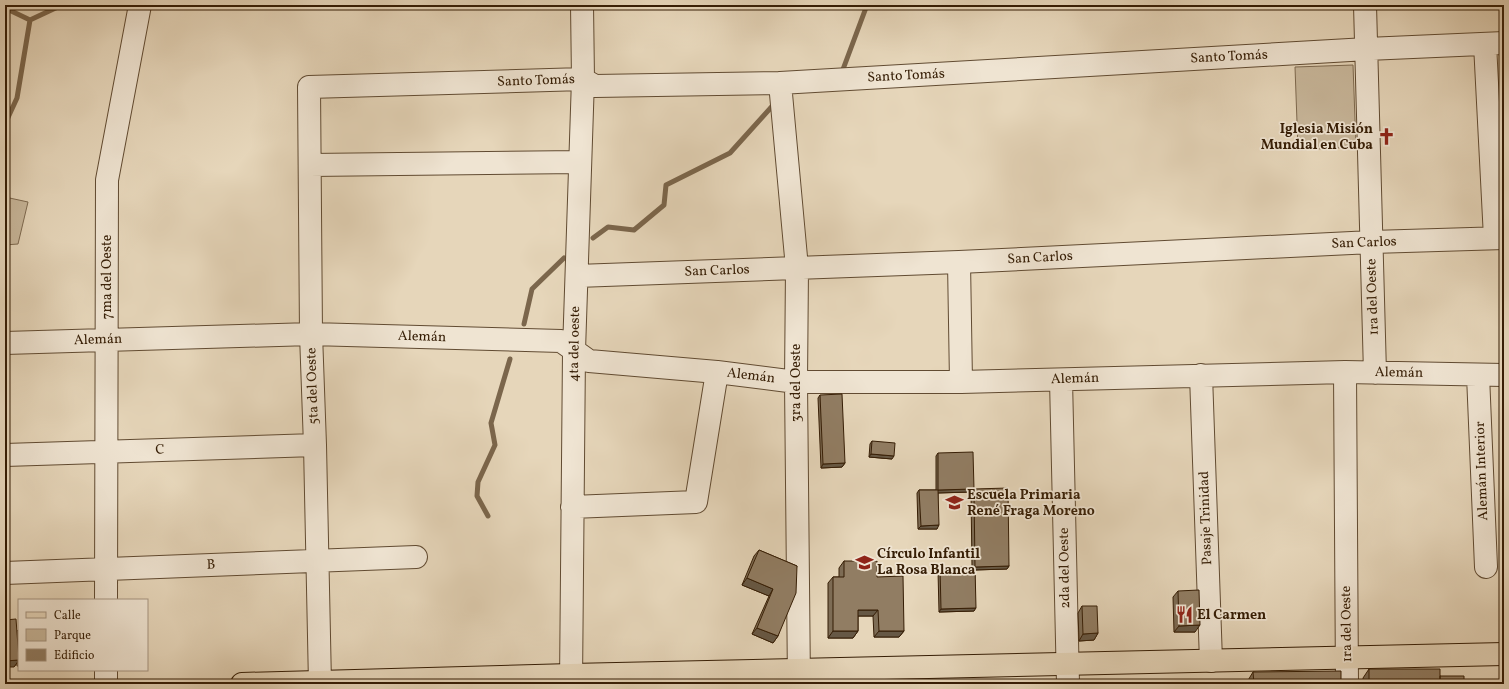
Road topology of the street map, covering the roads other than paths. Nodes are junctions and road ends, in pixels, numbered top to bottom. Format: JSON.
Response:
{"nodes":[{"id":1,"x":140,"y":5,"type":"edge"},
{"id":2,"x":582,"y":5,"type":"edge"},
{"id":3,"x":1366,"y":5,"type":"edge"},
{"id":4,"x":1494,"y":44,"type":"edge"},
{"id":5,"x":1367,"y":49,"type":"junction"},
{"id":6,"x":582,"y":79,"type":"junction"},
{"id":7,"x":780,"y":83,"type":"junction"},
{"id":8,"x":309,"y":87,"type":"joint"},
{"id":9,"x":580,"y":162,"type":"junction"},
{"id":10,"x":310,"y":165,"type":"junction"},
{"id":11,"x":1499,"y":238,"type":"edge"},
{"id":12,"x":1372,"y":242,"type":"junction"},
{"id":13,"x":958,"y":262,"type":"junction"},
{"id":14,"x":797,"y":268,"type":"junction"},
{"id":15,"x":577,"y":276,"type":"junction"},
{"id":16,"x":311,"y":334,"type":"junction"},
{"id":17,"x":107,"y":340,"type":"junction"},
{"id":18,"x":5,"y":343,"type":"edge"},
{"id":19,"x":574,"y":351,"type":"junction"},
{"id":20,"x":717,"y":372,"type":"junction"},
{"id":21,"x":1345,"y":372,"type":"junction"},
{"id":22,"x":1375,"y":373,"type":"junction"},
{"id":23,"x":1202,"y":375,"type":"junction"},
{"id":24,"x":1478,"y":375,"type":"junction"},
{"id":25,"x":1504,"y":375,"type":"edge"},
{"id":26,"x":1061,"y":380,"type":"junction"},
{"id":27,"x":796,"y":382,"type":"junction"},
{"id":28,"x":961,"y":382,"type":"junction"},
{"id":29,"x":315,"y":445,"type":"junction"},
{"id":30,"x":106,"y":452,"type":"junction"},
{"id":31,"x":5,"y":455,"type":"edge"},
{"id":32,"x":572,"y":507,"type":"junction"},
{"id":33,"x":416,"y":557,"type":"dead end"},
{"id":34,"x":318,"y":560,"type":"junction"},
{"id":35,"x":1486,"y":567,"type":"dead end"},
{"id":36,"x":106,"y":570,"type":"junction"},
{"id":37,"x":5,"y":573,"type":"edge"},
{"id":38,"x":106,"y":599,"type":"edge"},
{"id":39,"x":1504,"y":654,"type":"edge"},
{"id":40,"x":1210,"y":661,"type":"junction"},
{"id":41,"x":1504,"y":666,"type":"edge"},
{"id":42,"x":1347,"y":670,"type":"edge"},
{"id":43,"x":106,"y":671,"type":"edge"},
{"id":44,"x":1068,"y":674,"type":"edge"},
{"id":45,"x":571,"y":679,"type":"edge"},
{"id":46,"x":802,"y":680,"type":"edge"},
{"id":47,"x":320,"y":683,"type":"edge"},
{"id":48,"x":106,"y":684,"type":"edge"},
{"id":49,"x":242,"y":684,"type":"edge"}],
"edges":[{"from":1,"to":17,"type":"street","name":"7ma del Oeste"},
{"from":2,"to":6,"type":"street","name":"4ta del oeste"},
{"from":3,"to":5,"type":"street","name":"1ra del Oeste"},
{"from":4,"to":5,"type":"street","name":"Santo Tomás"},
{"from":4,"to":11,"type":"street"},
{"from":5,"to":7,"type":"street","name":"Santo Tomás"},
{"from":5,"to":12,"type":"street","name":"1ra del Oeste"},
{"from":6,"to":7,"type":"street","name":"Santo Tomás"},
{"from":6,"to":8,"type":"street","name":"Santo Tomás"},
{"from":6,"to":9,"type":"street","name":"4ta del oeste"},
{"from":7,"to":14,"type":"street","name":"3ra del Oeste"},
{"from":8,"to":10,"type":"street","name":"5ta del Oeste"},
{"from":9,"to":10,"type":"street"},
{"from":9,"to":15,"type":"street","name":"4ta del oeste"},
{"from":10,"to":16,"type":"street","name":"5ta del Oeste"},
{"from":11,"to":12,"type":"street","name":"San Carlos"},
{"from":12,"to":13,"type":"street","name":"San Carlos"},
{"from":12,"to":22,"type":"street","name":"1ra del Oeste"},
{"from":13,"to":14,"type":"street","name":"San Carlos"},
{"from":13,"to":28,"type":"street"},
{"from":14,"to":15,"type":"street","name":"San Carlos"},
{"from":14,"to":27,"type":"street","name":"3ra del Oeste"},
{"from":15,"to":19,"type":"street","name":"4ta del oeste"},
{"from":16,"to":17,"type":"street","name":"Alemán"},
{"from":16,"to":19,"type":"street","name":"Alemán"},
{"from":16,"to":29,"type":"street","name":"5ta del Oeste"},
{"from":17,"to":18,"type":"street","name":"Alemán"},
{"from":17,"to":30,"type":"street","name":"7ma del Oeste"},
{"from":19,"to":20,"type":"street","name":"Alemán"},
{"from":19,"to":32,"type":"street","name":"4ta del oeste"},
{"from":20,"to":27,"type":"street","name":"Alemán"},
{"from":20,"to":32,"type":"street"},
{"from":21,"to":22,"type":"street","name":"Alemán"},
{"from":21,"to":23,"type":"street","name":"Alemán"},
{"from":21,"to":42,"type":"street","name":"1ra del Oeste"},
{"from":22,"to":24,"type":"street","name":"Alemán"},
{"from":23,"to":26,"type":"street","name":"Alemán"},
{"from":23,"to":40,"type":"street","name":"Pasaje Trinidad"},
{"from":24,"to":25,"type":"street","name":"Alemán"},
{"from":24,"to":35,"type":"street","name":"Alemán Interior"},
{"from":26,"to":28,"type":"street","name":"Alemán"},
{"from":26,"to":44,"type":"street","name":"2da del Oeste"},
{"from":27,"to":28,"type":"street","name":"Alemán"},
{"from":27,"to":46,"type":"street","name":"3ra del Oeste"},
{"from":29,"to":30,"type":"street","name":"C"},
{"from":29,"to":34,"type":"street","name":"5ta del Oeste"},
{"from":30,"to":31,"type":"street","name":"C"},
{"from":30,"to":36,"type":"street","name":"7ma del Oeste"},
{"from":32,"to":45,"type":"street","name":"4ta del oeste"},
{"from":33,"to":34,"type":"street","name":"B"},
{"from":34,"to":36,"type":"street","name":"B"},
{"from":34,"to":47,"type":"street","name":"5ta del Oeste"},
{"from":36,"to":37,"type":"street","name":"B"},
{"from":36,"to":38,"type":"street","name":"7ma del Oeste"},
{"from":39,"to":42,"type":"main road"},
{"from":40,"to":42,"type":"main road"},
{"from":40,"to":44,"type":"main road"},
{"from":41,"to":42,"type":"main road"},
{"from":42,"to":44,"type":"main road"},
{"from":43,"to":48,"type":"street"},
{"from":44,"to":46,"type":"main road"},
{"from":45,"to":46,"type":"main road"},
{"from":45,"to":47,"type":"main road"},
{"from":47,"to":49,"type":"main road"}]}
